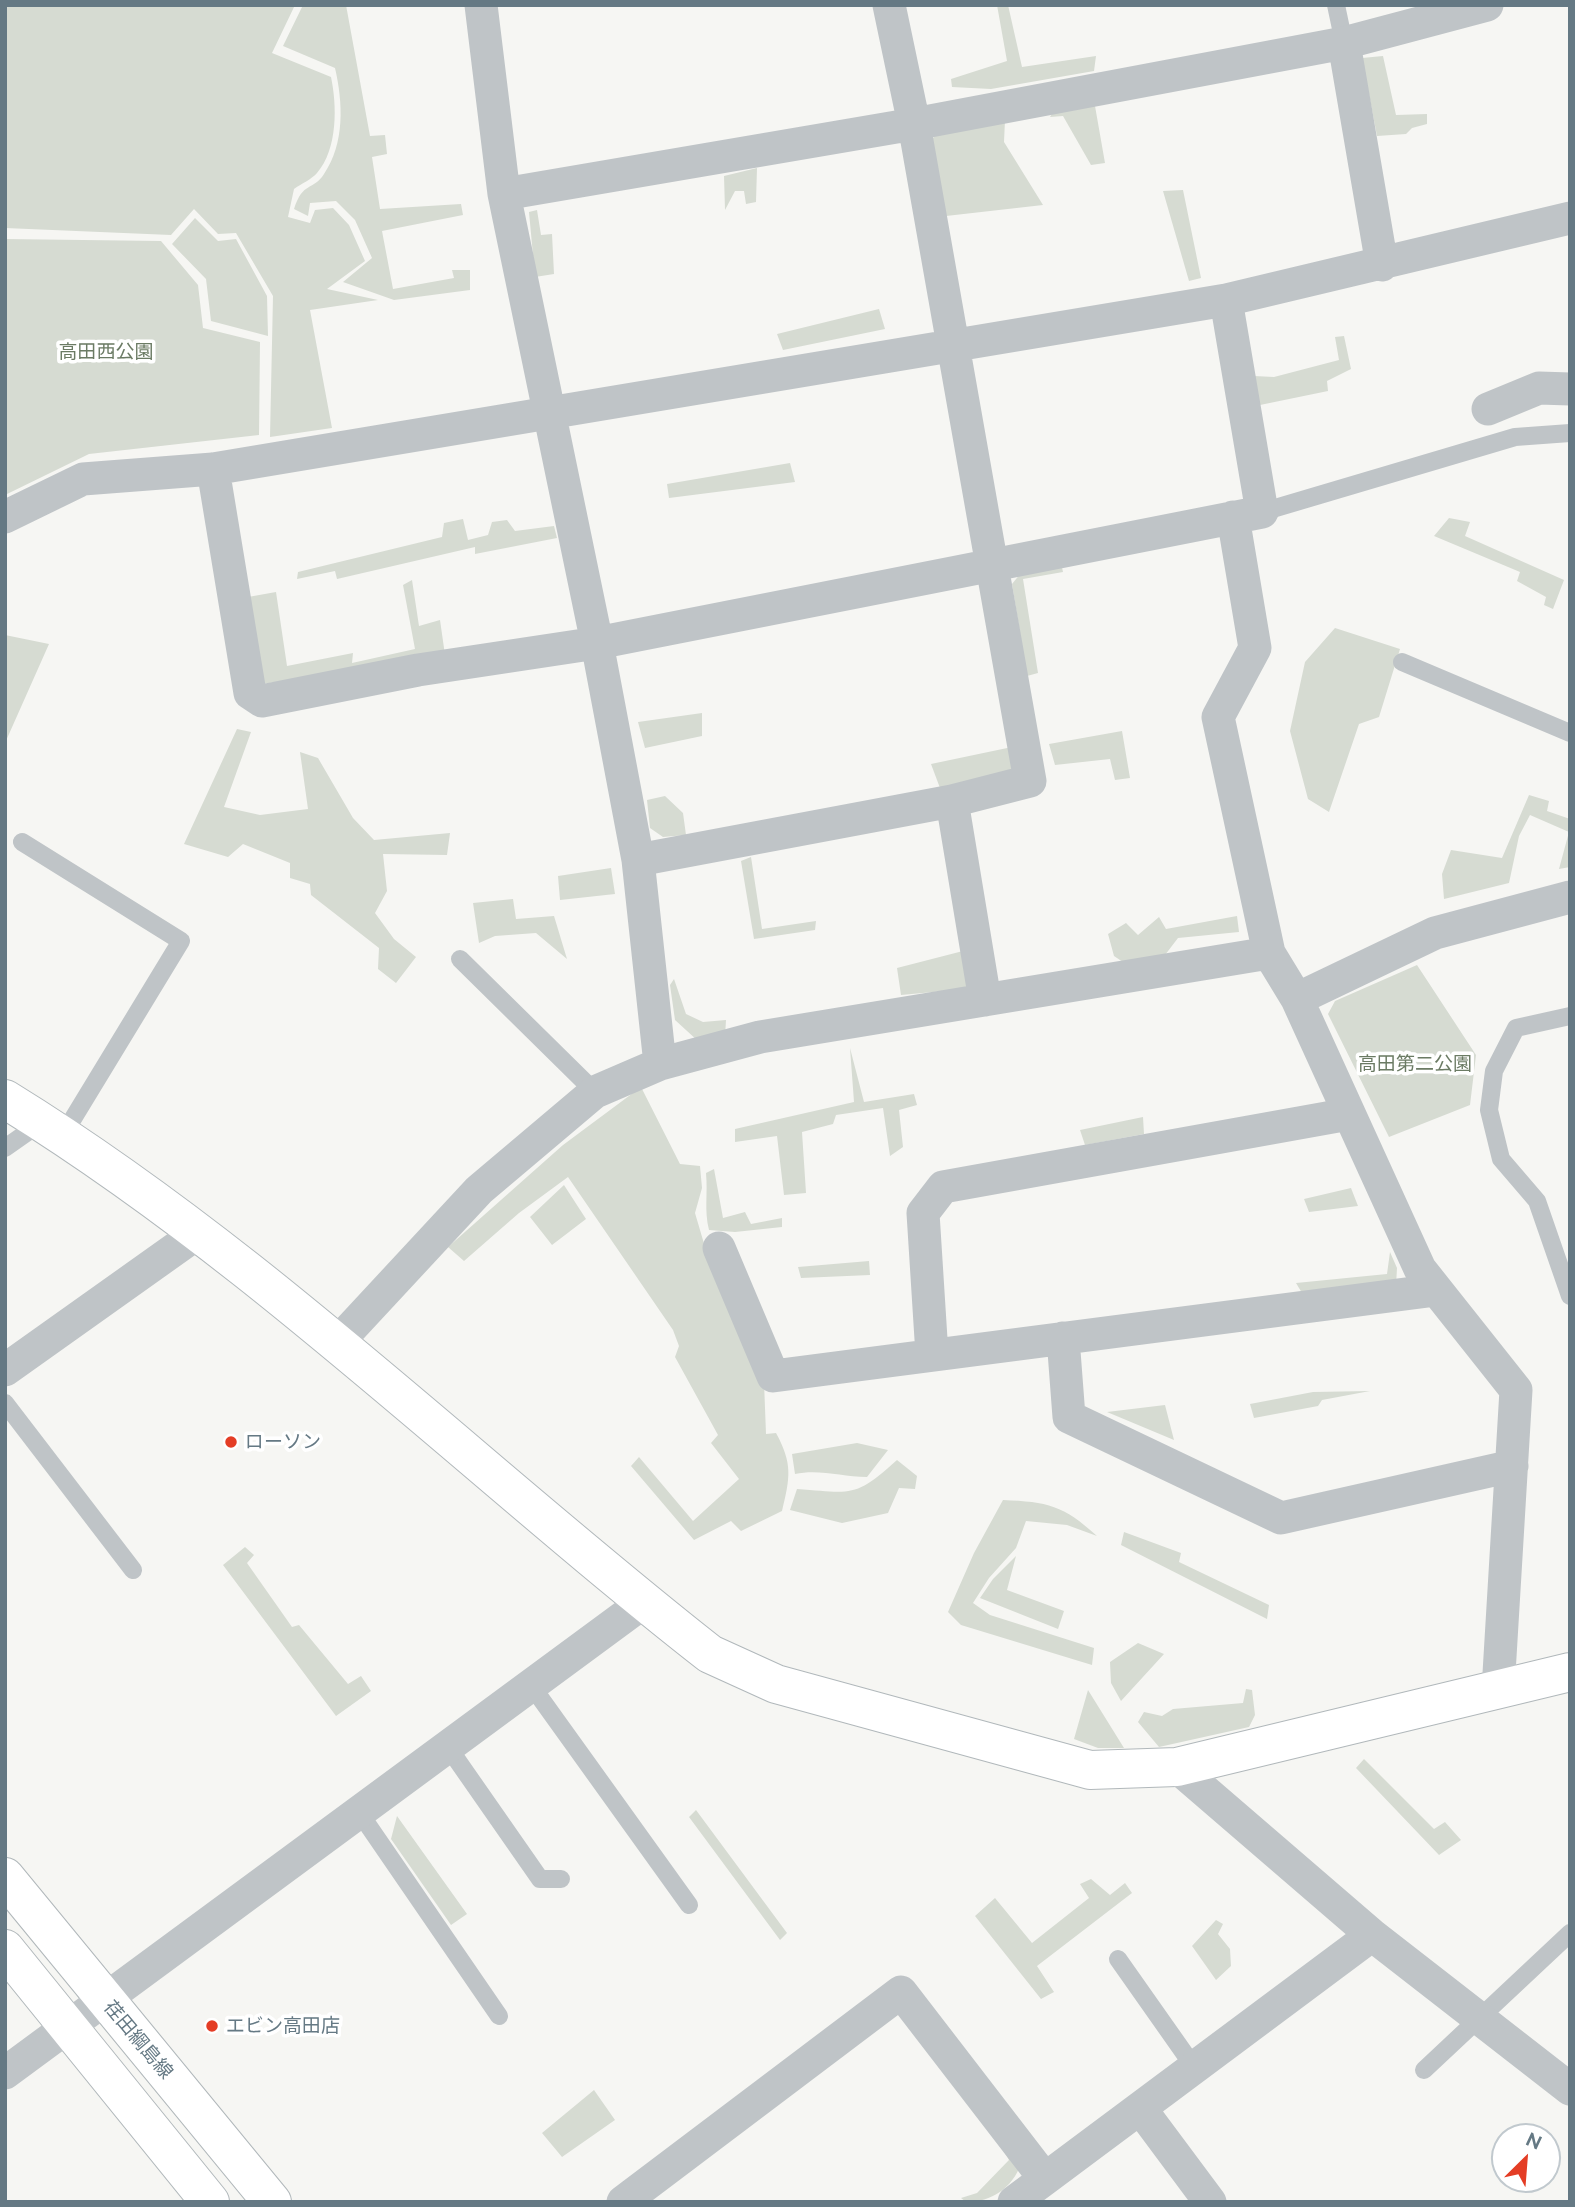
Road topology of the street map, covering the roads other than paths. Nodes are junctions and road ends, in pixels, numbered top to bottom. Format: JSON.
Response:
{"nodes":[{"id":1,"x":481,"y":5,"type":"edge"},
{"id":2,"x":889,"y":5,"type":"edge"},
{"id":3,"x":1336,"y":5,"type":"edge"},
{"id":4,"x":1487,"y":5,"type":"edge"},
{"id":5,"x":1344,"y":43,"type":"junction"},
{"id":6,"x":914,"y":124,"type":"junction"},
{"id":7,"x":504,"y":194,"type":"junction"},
{"id":8,"x":1570,"y":218,"type":"edge"},
{"id":9,"x":1382,"y":265,"type":"junction"},
{"id":10,"x":1226,"y":300,"type":"junction"},
{"id":11,"x":952,"y":346,"type":"junction"},
{"id":12,"x":1570,"y":389,"type":"edge"},
{"id":13,"x":1488,"y":409,"type":"dead end"},
{"id":14,"x":549,"y":413,"type":"junction"},
{"id":15,"x":1570,"y":433,"type":"edge"},
{"id":16,"x":213,"y":470,"type":"junction"},
{"id":17,"x":1247,"y":514,"type":"junction"},
{"id":18,"x":5,"y":517,"type":"edge"},
{"id":19,"x":993,"y":564,"type":"junction"},
{"id":20,"x":597,"y":643,"type":"junction"},
{"id":21,"x":1402,"y":662,"type":"dead end"},
{"id":22,"x":1570,"y":733,"type":"edge"},
{"id":23,"x":952,"y":801,"type":"junction"},
{"id":24,"x":22,"y":842,"type":"dead end"},
{"id":25,"x":638,"y":860,"type":"junction"},
{"id":26,"x":1570,"y":897,"type":"edge"},
{"id":27,"x":1269,"y":953,"type":"junction"},
{"id":28,"x":460,"y":959,"type":"dead end"},
{"id":29,"x":1297,"y":999,"type":"junction"},
{"id":30,"x":985,"y":1000,"type":"junction"},
{"id":31,"x":1570,"y":1016,"type":"edge"},
{"id":32,"x":660,"y":1064,"type":"junction"},
{"id":33,"x":595,"y":1092,"type":"junction"},
{"id":34,"x":5,"y":1099,"type":"edge"},
{"id":35,"x":1349,"y":1114,"type":"junction"},
{"id":36,"x":53,"y":1128,"type":"junction"},
{"id":37,"x":5,"y":1148,"type":"edge"},
{"id":38,"x":199,"y":1232,"type":"junction"},
{"id":39,"x":719,"y":1248,"type":"dead end"},
{"id":40,"x":1436,"y":1290,"type":"junction"},
{"id":41,"x":1570,"y":1296,"type":"edge"},
{"id":42,"x":1063,"y":1338,"type":"junction"},
{"id":43,"x":336,"y":1344,"type":"junction"},
{"id":44,"x":932,"y":1355,"type":"junction"},
{"id":45,"x":5,"y":1370,"type":"edge"},
{"id":46,"x":5,"y":1403,"type":"edge"},
{"id":47,"x":1512,"y":1466,"type":"junction"},
{"id":48,"x":133,"y":1570,"type":"dead end"},
{"id":49,"x":644,"y":1602,"type":"junction"},
{"id":50,"x":1570,"y":1671,"type":"edge"},
{"id":51,"x":531,"y":1685,"type":"junction"},
{"id":52,"x":1498,"y":1689,"type":"junction"},
{"id":53,"x":448,"y":1747,"type":"junction"},
{"id":54,"x":1177,"y":1767,"type":"junction"},
{"id":55,"x":359,"y":1812,"type":"junction"},
{"id":56,"x":5,"y":1877,"type":"edge"},
{"id":57,"x":561,"y":1879,"type":"dead end"},
{"id":58,"x":689,"y":1905,"type":"dead end"},
{"id":59,"x":1570,"y":1933,"type":"edge"},
{"id":60,"x":1372,"y":1935,"type":"junction"},
{"id":61,"x":5,"y":1949,"type":"edge"},
{"id":62,"x":1118,"y":1959,"type":"dead end"},
{"id":63,"x":105,"y":2000,"type":"junction"},
{"id":64,"x":499,"y":2016,"type":"dead end"},
{"id":65,"x":1479,"y":2018,"type":"junction"},
{"id":66,"x":68,"y":2027,"type":"junction"},
{"id":67,"x":1194,"y":2067,"type":"junction"},
{"id":68,"x":1424,"y":2070,"type":"dead end"},
{"id":69,"x":5,"y":2073,"type":"edge"},
{"id":70,"x":1570,"y":2089,"type":"edge"},
{"id":71,"x":1140,"y":2108,"type":"junction"},
{"id":72,"x":1045,"y":2179,"type":"junction"},
{"id":73,"x":210,"y":2202,"type":"edge"},
{"id":74,"x":272,"y":2202,"type":"edge"},
{"id":75,"x":623,"y":2202,"type":"edge"},
{"id":76,"x":1014,"y":2202,"type":"edge"},
{"id":77,"x":1210,"y":2202,"type":"edge"}],
"edges":[{"from":1,"to":7,"type":"street"},
{"from":2,"to":6,"type":"street"},
{"from":3,"to":5,"type":"lane"},
{"from":4,"to":5,"type":"street"},
{"from":5,"to":6,"type":"street"},
{"from":5,"to":9,"type":"street"},
{"from":6,"to":7,"type":"street"},
{"from":6,"to":11,"type":"street"},
{"from":7,"to":14,"type":"street"},
{"from":8,"to":9,"type":"street"},
{"from":9,"to":10,"type":"street"},
{"from":10,"to":11,"type":"street"},
{"from":10,"to":17,"type":"street"},
{"from":11,"to":14,"type":"street"},
{"from":11,"to":19,"type":"street"},
{"from":12,"to":13,"type":"street"},
{"from":14,"to":16,"type":"street"},
{"from":14,"to":20,"type":"street"},
{"from":15,"to":17,"type":"lane"},
{"from":16,"to":18,"type":"street"},
{"from":16,"to":20,"type":"street"},
{"from":17,"to":19,"type":"street"},
{"from":17,"to":27,"type":"street"},
{"from":19,"to":20,"type":"street"},
{"from":19,"to":23,"type":"street"},
{"from":20,"to":25,"type":"street"},
{"from":21,"to":22,"type":"lane"},
{"from":23,"to":25,"type":"street"},
{"from":23,"to":30,"type":"street"},
{"from":24,"to":36,"type":"lane"},
{"from":25,"to":32,"type":"street"},
{"from":26,"to":29,"type":"street"},
{"from":27,"to":29,"type":"street"},
{"from":27,"to":30,"type":"street"},
{"from":28,"to":33,"type":"lane"},
{"from":29,"to":35,"type":"street"},
{"from":30,"to":32,"type":"street"},
{"from":31,"to":41,"type":"lane"},
{"from":32,"to":33,"type":"street"},
{"from":33,"to":43,"type":"street"},
{"from":34,"to":36,"type":"street"},
{"from":35,"to":40,"type":"street"},
{"from":35,"to":44,"type":"street"},
{"from":36,"to":37,"type":"lane"},
{"from":36,"to":38,"type":"street"},
{"from":38,"to":43,"type":"street"},
{"from":38,"to":45,"type":"street"},
{"from":39,"to":44,"type":"street"},
{"from":40,"to":42,"type":"street"},
{"from":40,"to":47,"type":"street"},
{"from":42,"to":44,"type":"street"},
{"from":42,"to":47,"type":"street"},
{"from":43,"to":49,"type":"street"},
{"from":46,"to":48,"type":"lane"},
{"from":47,"to":52,"type":"street"},
{"from":49,"to":51,"type":"street"},
{"from":49,"to":54,"type":"street"},
{"from":50,"to":52,"type":"street"},
{"from":51,"to":53,"type":"street"},
{"from":51,"to":58,"type":"lane"},
{"from":52,"to":54,"type":"street"},
{"from":53,"to":55,"type":"street"},
{"from":53,"to":57,"type":"lane"},
{"from":54,"to":60,"type":"street"},
{"from":55,"to":63,"type":"street"},
{"from":55,"to":64,"type":"lane"},
{"from":56,"to":63,"type":"street","name":"荏田綱島線"},
{"from":59,"to":65,"type":"lane"},
{"from":60,"to":65,"type":"street"},
{"from":60,"to":67,"type":"street"},
{"from":61,"to":66,"type":"street"},
{"from":62,"to":67,"type":"lane"},
{"from":63,"to":66,"type":"street"},
{"from":63,"to":74,"type":"street","name":"荏田綱島線"},
{"from":65,"to":68,"type":"lane"},
{"from":65,"to":70,"type":"street"},
{"from":66,"to":69,"type":"street"},
{"from":66,"to":73,"type":"street"},
{"from":67,"to":71,"type":"street"},
{"from":71,"to":72,"type":"street"},
{"from":71,"to":77,"type":"street"},
{"from":72,"to":75,"type":"street"},
{"from":72,"to":76,"type":"street"}]}
